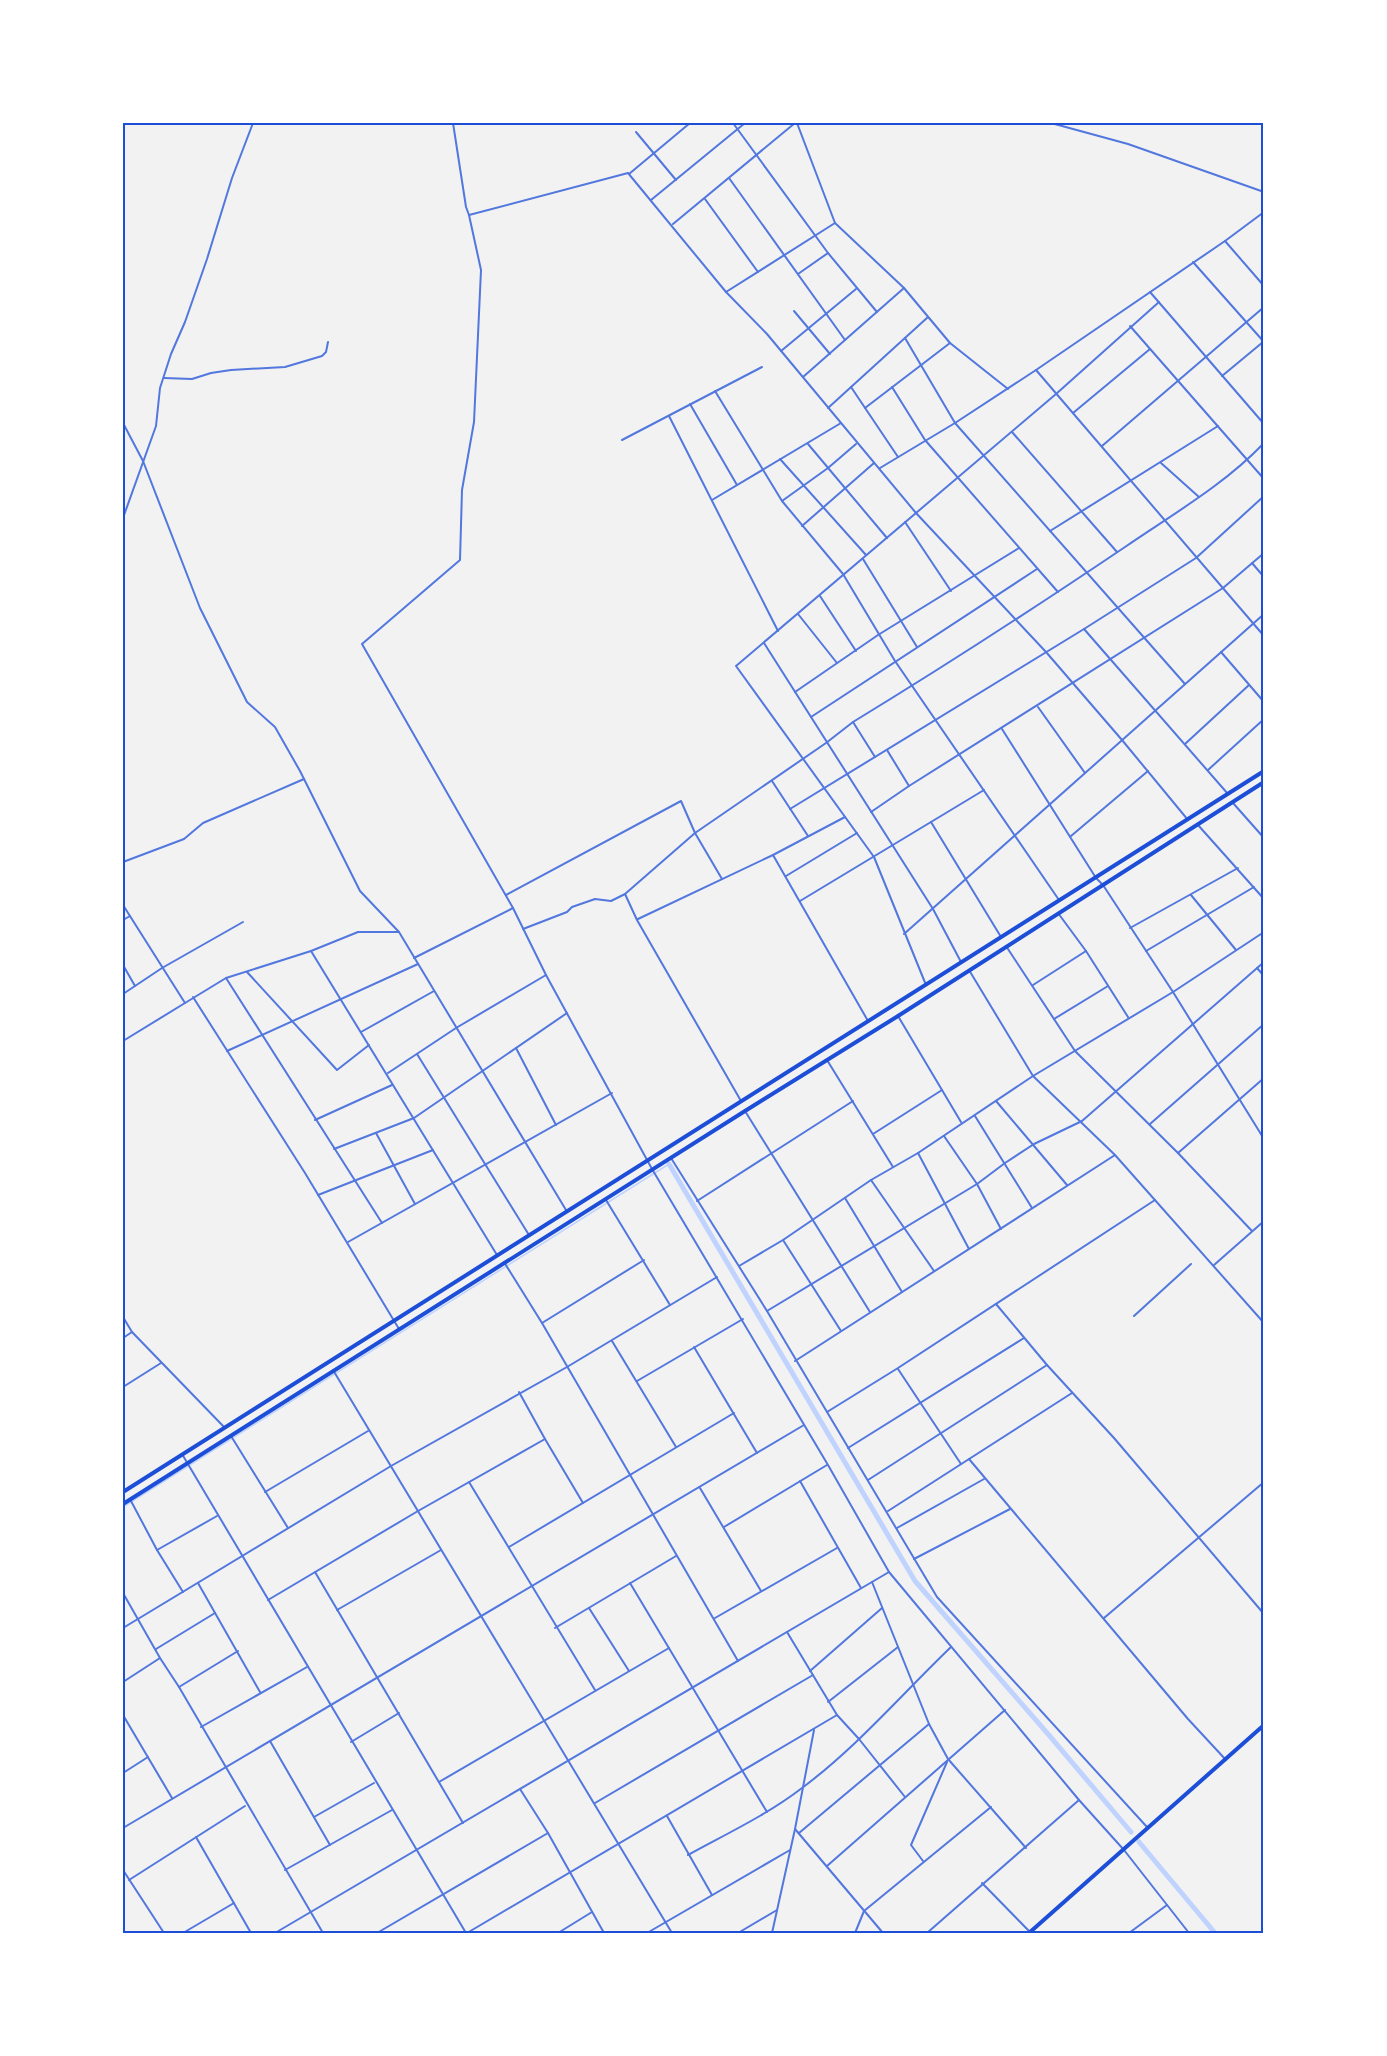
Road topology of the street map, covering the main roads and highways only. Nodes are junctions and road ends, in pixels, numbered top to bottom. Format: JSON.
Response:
{"nodes":[{"id":1,"x":1264,"y":771,"type":"edge"},
{"id":2,"x":1264,"y":782,"type":"edge"},
{"id":3,"x":123,"y":1492,"type":"edge"},
{"id":4,"x":123,"y":1504,"type":"edge"},
{"id":5,"x":1264,"y":1725,"type":"edge"},
{"id":6,"x":1029,"y":1933,"type":"edge"}],
"edges":[{"from":1,"to":3,"type":"main road"},
{"from":2,"to":4,"type":"main road"},
{"from":5,"to":6,"type":"main road"}]}
